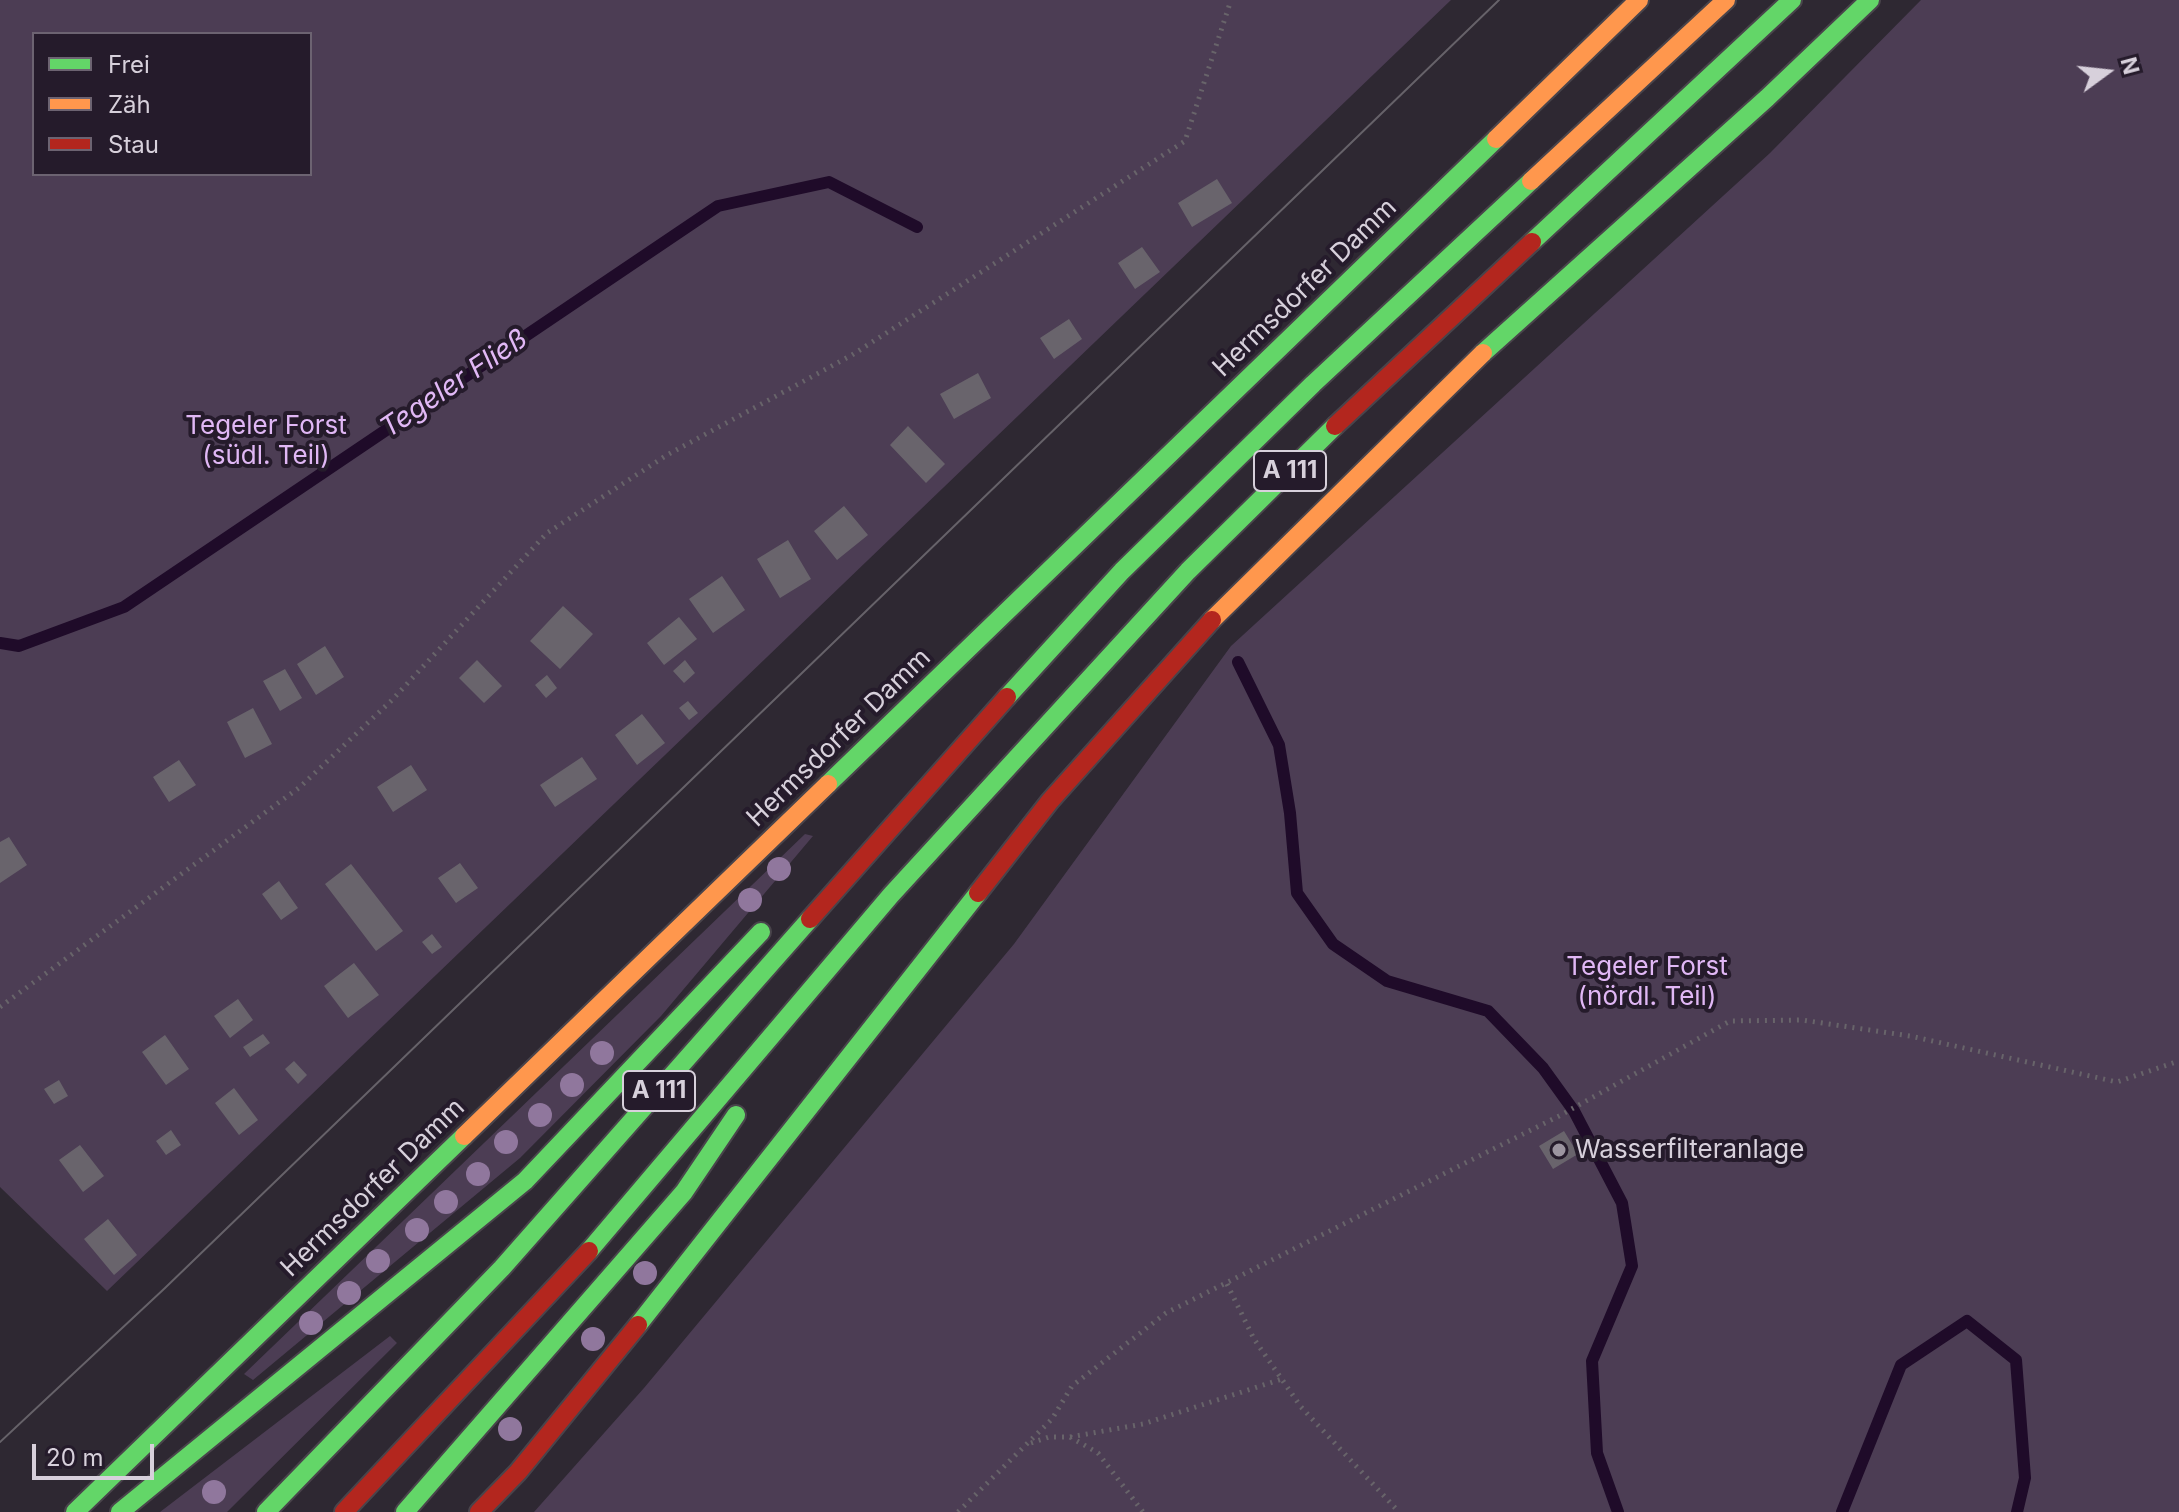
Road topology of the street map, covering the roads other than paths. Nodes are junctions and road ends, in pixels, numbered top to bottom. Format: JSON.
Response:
{"nodes":[{"id":1,"x":1639,"y":0,"type":"edge"},
{"id":2,"x":1726,"y":0,"type":"edge"},
{"id":3,"x":1792,"y":0,"type":"edge"},
{"id":4,"x":1870,"y":0,"type":"edge"},
{"id":5,"x":1040,"y":659,"type":"junction"},
{"id":6,"x":915,"y":772,"type":"dead end"},
{"id":7,"x":773,"y":918,"type":"dead end"},
{"id":8,"x":792,"y":1014,"type":"junction"},
{"id":9,"x":75,"y":1512,"type":"edge"},
{"id":10,"x":120,"y":1512,"type":"edge"},
{"id":11,"x":266,"y":1512,"type":"edge"},
{"id":12,"x":344,"y":1512,"type":"edge"},
{"id":13,"x":405,"y":1512,"type":"edge"},
{"id":14,"x":479,"y":1512,"type":"edge"}],
"edges":[{"from":1,"to":9,"type":"main road","name":"Hermsdorfer Damm"},
{"from":2,"to":5,"type":"main road","number":"A 111"},
{"from":3,"to":8,"type":"main road","number":"A 111"},
{"from":4,"to":14,"type":"main road"},
{"from":5,"to":6,"type":"main road"},
{"from":5,"to":11,"type":"main road","number":"A 111"},
{"from":7,"to":10,"type":"main road"},
{"from":8,"to":12,"type":"main road","number":"A 111"},
{"from":8,"to":13,"type":"main road"}]}
